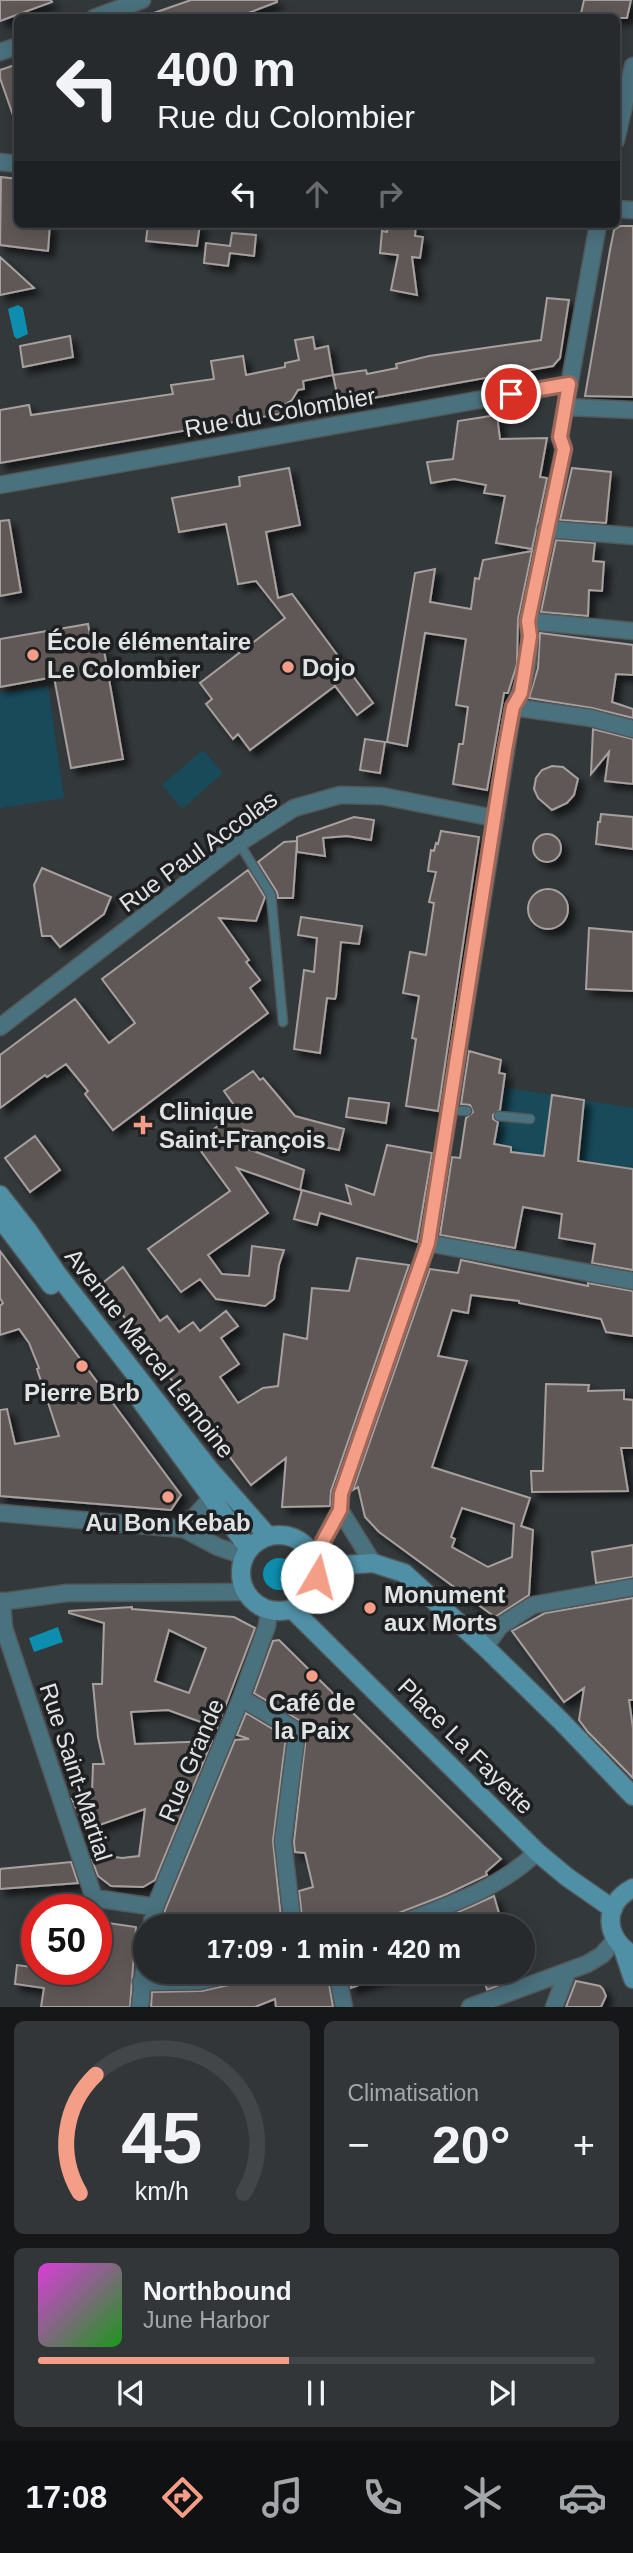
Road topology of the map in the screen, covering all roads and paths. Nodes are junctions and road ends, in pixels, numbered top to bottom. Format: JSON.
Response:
{"nodes":[{"id":1,"x":142,"y":0,"type":"edge"},
{"id":2,"x":105,"y":14,"type":"edge"},
{"id":3,"x":633,"y":66,"type":"edge"},
{"id":4,"x":620,"y":123,"type":"edge"},
{"id":5,"x":597,"y":228,"type":"edge"},
{"id":6,"x":569,"y":384,"type":"junction"},
{"id":7,"x":566,"y":407,"type":"junction"},
{"id":8,"x":633,"y":410,"type":"edge"},
{"id":9,"x":0,"y":485,"type":"edge"},
{"id":10,"x":546,"y":529,"type":"junction"},
{"id":11,"x":633,"y":536,"type":"edge"},
{"id":12,"x":528,"y":621,"type":"junction"},
{"id":13,"x":633,"y":631,"type":"edge"},
{"id":14,"x":513,"y":707,"type":"junction"},
{"id":15,"x":633,"y":729,"type":"edge"},
{"id":16,"x":494,"y":819,"type":"junction"},
{"id":17,"x":240,"y":843,"type":"junction"},
{"id":18,"x":283,"y":1022,"type":"dead end"},
{"id":19,"x":0,"y":1027,"type":"edge"},
{"id":20,"x":449,"y":1110,"type":"junction"},
{"id":21,"x":467,"y":1111,"type":"dead end"},
{"id":22,"x":499,"y":1116,"type":"dead end"},
{"id":23,"x":530,"y":1119,"type":"dead end"},
{"id":24,"x":0,"y":1195,"type":"edge"},
{"id":25,"x":0,"y":1218,"type":"edge"},
{"id":26,"x":23,"y":1236,"type":"junction"},
{"id":27,"x":428,"y":1243,"type":"junction"},
{"id":28,"x":633,"y":1281,"type":"edge"},
{"id":29,"x":65,"y":1294,"type":"junction"},
{"id":30,"x":212,"y":1497,"type":"junction"},
{"id":31,"x":340,"y":1510,"type":"junction"},
{"id":32,"x":0,"y":1513,"type":"edge"},
{"id":33,"x":184,"y":1529,"type":"junction"},
{"id":34,"x":268,"y":1536,"type":"junction"},
{"id":35,"x":247,"y":1553,"type":"junction"},
{"id":36,"x":316,"y":1562,"type":"junction"},
{"id":37,"x":373,"y":1563,"type":"junction"},
{"id":38,"x":633,"y":1587,"type":"edge"},
{"id":39,"x":245,"y":1591,"type":"junction"},
{"id":40,"x":1,"y":1602,"type":"edge"},
{"id":41,"x":292,"y":1609,"type":"junction"},
{"id":42,"x":269,"y":1610,"type":"junction"},
{"id":43,"x":485,"y":1647,"type":"junction"},
{"id":44,"x":241,"y":1699,"type":"junction"},
{"id":45,"x":633,"y":1796,"type":"edge"},
{"id":46,"x":537,"y":1852,"type":"junction"},
{"id":47,"x":633,"y":1888,"type":"edge"},
{"id":48,"x":155,"y":1906,"type":"junction"},
{"id":49,"x":613,"y":1909,"type":"junction"},
{"id":50,"x":153,"y":1914,"type":"edge"},
{"id":51,"x":291,"y":1914,"type":"edge"},
{"id":52,"x":425,"y":1914,"type":"edge"},
{"id":53,"x":624,"y":1948,"type":"edge"},
{"id":54,"x":568,"y":1971,"type":"junction"},
{"id":55,"x":633,"y":1979,"type":"edge"},
{"id":56,"x":141,"y":1984,"type":"edge"},
{"id":57,"x":339,"y":1984,"type":"edge"},
{"id":58,"x":140,"y":2007,"type":"edge"},
{"id":59,"x":344,"y":2007,"type":"edge"},
{"id":60,"x":470,"y":2007,"type":"edge"},
{"id":61,"x":554,"y":2007,"type":"edge"}],
"edges":[{"from":1,"to":2,"type":"street"},
{"from":3,"to":4,"type":"street"},
{"from":5,"to":6,"type":"street"},
{"from":6,"to":7,"type":"street"},
{"from":6,"to":9,"type":"street","name":"Rue du Colombier"},
{"from":7,"to":8,"type":"street"},
{"from":7,"to":10,"type":"street"},
{"from":10,"to":11,"type":"street"},
{"from":10,"to":12,"type":"street"},
{"from":12,"to":13,"type":"street"},
{"from":12,"to":14,"type":"street"},
{"from":14,"to":15,"type":"street"},
{"from":14,"to":16,"type":"street"},
{"from":16,"to":17,"type":"street","name":"Rue Paul Accolas"},
{"from":16,"to":20,"type":"street"},
{"from":17,"to":18,"type":"lane"},
{"from":17,"to":19,"type":"street","name":"Rue Paul Accolas"},
{"from":20,"to":21,"type":"lane"},
{"from":20,"to":27,"type":"street"},
{"from":22,"to":23,"type":"lane"},
{"from":24,"to":26,"type":"main road","name":"Avenue Marcel Lemoine"},
{"from":25,"to":26,"type":"main road","name":"Avenue Marcel Lemoine"},
{"from":26,"to":29,"type":"main road","name":"Avenue Marcel Lemoine"},
{"from":27,"to":28,"type":"street"},
{"from":27,"to":31,"type":"street"},
{"from":29,"to":30,"type":"main road","name":"Avenue Marcel Lemoine"},
{"from":29,"to":34,"type":"main road","name":"Avenue Marcel Lemoine"},
{"from":30,"to":33,"type":"street"},
{"from":30,"to":35,"type":"main road","name":"Avenue Marcel Lemoine"},
{"from":31,"to":36,"type":"street"},
{"from":31,"to":37,"type":"street"},
{"from":32,"to":33,"type":"street"},
{"from":33,"to":35,"type":"street"},
{"from":34,"to":35,"type":"main road"},
{"from":34,"to":36,"type":"main road"},
{"from":35,"to":39,"type":"main road"},
{"from":36,"to":37,"type":"main road"},
{"from":36,"to":41,"type":"main road"},
{"from":37,"to":43,"type":"main road"},
{"from":38,"to":43,"type":"street"},
{"from":39,"to":40,"type":"street"},
{"from":39,"to":42,"type":"main road"},
{"from":40,"to":48,"type":"street","name":"Rue Saint-Martial"},
{"from":41,"to":42,"type":"main road"},
{"from":41,"to":46,"type":"main road","name":"Place La Fayette"},
{"from":42,"to":44,"type":"street","name":"Rue Grande"},
{"from":43,"to":45,"type":"main road"},
{"from":44,"to":48,"type":"street","name":"Rue Grande"},
{"from":44,"to":51,"type":"street"},
{"from":46,"to":49,"type":"main road","name":"Place La Fayette"},
{"from":46,"to":52,"type":"street"},
{"from":47,"to":49,"type":"main road"},
{"from":48,"to":50,"type":"street","name":"Rue Grande"},
{"from":49,"to":53,"type":"main road"},
{"from":53,"to":54,"type":"street"},
{"from":53,"to":55,"type":"main road"},
{"from":54,"to":60,"type":"street"},
{"from":54,"to":61,"type":"street"},
{"from":56,"to":58,"type":"street"},
{"from":57,"to":59,"type":"street"}]}
